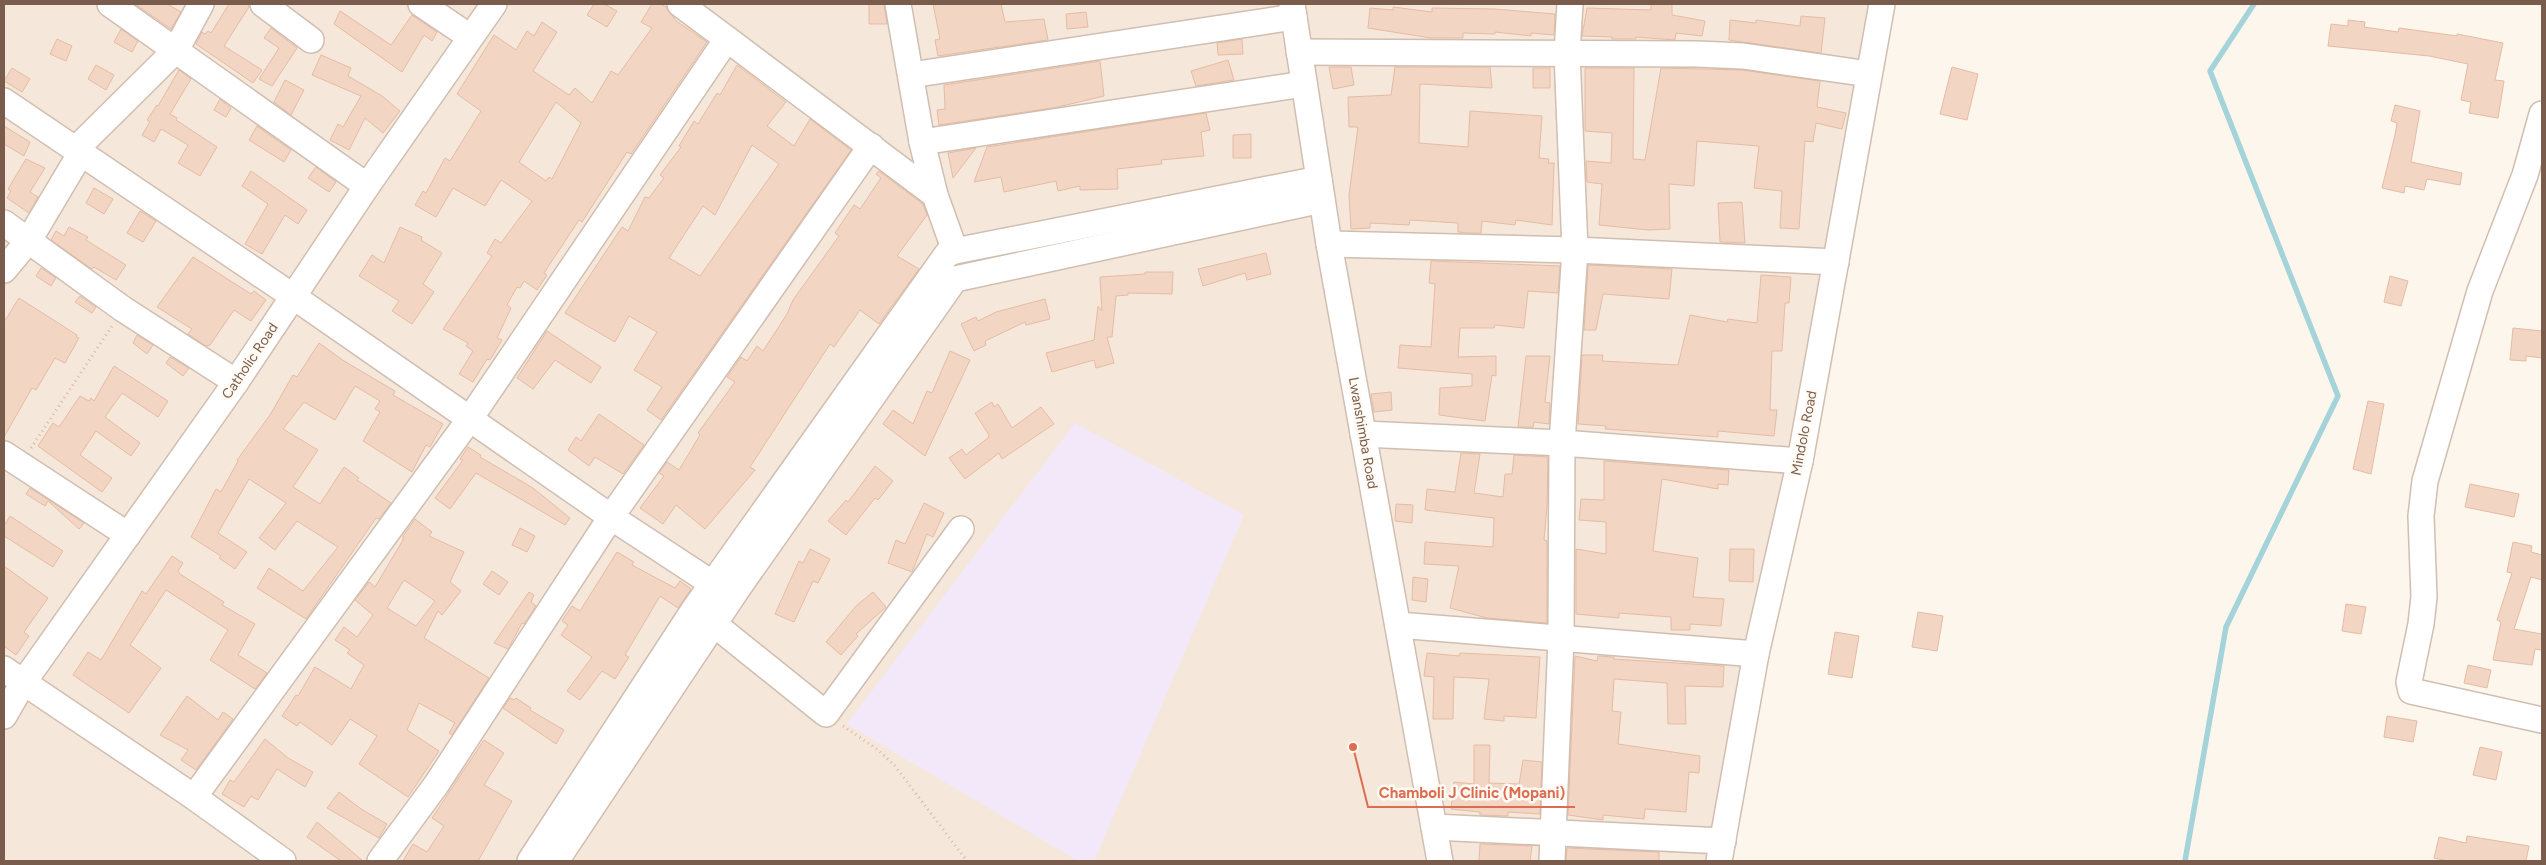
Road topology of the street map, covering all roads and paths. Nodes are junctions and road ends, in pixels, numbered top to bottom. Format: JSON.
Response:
{"nodes":[{"id":1,"x":110,"y":4,"type":"edge"},
{"id":2,"x":201,"y":4,"type":"edge"},
{"id":3,"x":263,"y":4,"type":"edge"},
{"id":4,"x":421,"y":4,"type":"edge"},
{"id":5,"x":494,"y":4,"type":"edge"},
{"id":6,"x":680,"y":4,"type":"edge"},
{"id":7,"x":898,"y":4,"type":"edge"},
{"id":8,"x":1570,"y":4,"type":"edge"},
{"id":9,"x":1882,"y":4,"type":"edge"},
{"id":10,"x":1293,"y":10,"type":"edge"},
{"id":11,"x":470,"y":37,"type":"junction"},
{"id":12,"x":727,"y":39,"type":"junction"},
{"id":13,"x":311,"y":40,"type":"dead end"},
{"id":14,"x":176,"y":50,"type":"junction"},
{"id":15,"x":1299,"y":52,"type":"junction"},
{"id":16,"x":1567,"y":53,"type":"junction"},
{"id":17,"x":1869,"y":74,"type":"junction"},
{"id":18,"x":911,"y":75,"type":"junction"},
{"id":19,"x":1304,"y":84,"type":"junction"},
{"id":20,"x":4,"y":101,"type":"edge"},
{"id":21,"x":2542,"y":114,"type":"edge"},
{"id":22,"x":922,"y":142,"type":"junction"},
{"id":23,"x":871,"y":146,"type":"junction"},
{"id":24,"x":79,"y":150,"type":"junction"},
{"id":25,"x":367,"y":186,"type":"junction"},
{"id":26,"x":1321,"y":190,"type":"junction"},
{"id":27,"x":935,"y":195,"type":"junction"},
{"id":28,"x":4,"y":223,"type":"edge"},
{"id":29,"x":29,"y":240,"type":"junction"},
{"id":30,"x":1329,"y":244,"type":"junction"},
{"id":31,"x":955,"y":250,"type":"junction"},
{"id":32,"x":1575,"y":250,"type":"junction"},
{"id":33,"x":1836,"y":262,"type":"junction"},
{"id":34,"x":4,"y":270,"type":"edge"},
{"id":35,"x":294,"y":297,"type":"junction"},
{"id":36,"x":123,"y":309,"type":"junction"},
{"id":37,"x":236,"y":382,"type":"junction"},
{"id":38,"x":469,"y":420,"type":"junction"},
{"id":39,"x":1363,"y":434,"type":"junction"},
{"id":40,"x":1562,"y":442,"type":"junction"},
{"id":41,"x":11,"y":460,"type":"edge"},
{"id":42,"x":1800,"y":461,"type":"junction"},
{"id":43,"x":611,"y":517,"type":"junction"},
{"id":44,"x":961,"y":529,"type":"dead end"},
{"id":45,"x":128,"y":535,"type":"junction"},
{"id":46,"x":713,"y":584,"type":"junction"},
{"id":47,"x":714,"y":624,"type":"junction"},
{"id":48,"x":1398,"y":625,"type":"junction"},
{"id":49,"x":1561,"y":638,"type":"junction"},
{"id":50,"x":1756,"y":654,"type":"junction"},
{"id":51,"x":4,"y":669,"type":"edge"},
{"id":52,"x":23,"y":684,"type":"junction"},
{"id":53,"x":826,"y":714,"type":"junction"},
{"id":54,"x":4,"y":716,"type":"edge"},
{"id":55,"x":2542,"y":720,"type":"edge"},
{"id":56,"x":609,"y":761,"type":"junction"},
{"id":57,"x":194,"y":798,"type":"junction"},
{"id":58,"x":1434,"y":827,"type":"junction"},
{"id":59,"x":1553,"y":833,"type":"junction"},
{"id":60,"x":1721,"y":851,"type":"edge"},
{"id":61,"x":283,"y":861,"type":"edge"},
{"id":62,"x":380,"y":861,"type":"edge"},
{"id":63,"x":530,"y":861,"type":"edge"},
{"id":64,"x":556,"y":861,"type":"edge"},
{"id":65,"x":967,"y":861,"type":"edge"},
{"id":66,"x":1440,"y":861,"type":"edge"},
{"id":67,"x":1552,"y":861,"type":"edge"}],
"edges":[{"from":1,"to":14,"type":"street"},
{"from":2,"to":14,"type":"street"},
{"from":3,"to":13,"type":"street"},
{"from":4,"to":11,"type":"street"},
{"from":5,"to":11,"type":"street","name":"Catholic Road"},
{"from":6,"to":12,"type":"street"},
{"from":7,"to":18,"type":"street"},
{"from":8,"to":16,"type":"street"},
{"from":9,"to":17,"type":"street","name":"Mindolo Road"},
{"from":10,"to":15,"type":"street","name":"Lwanshimba Road"},
{"from":10,"to":18,"type":"street"},
{"from":11,"to":25,"type":"street","name":"Catholic Road"},
{"from":12,"to":23,"type":"street"},
{"from":12,"to":38,"type":"street"},
{"from":14,"to":24,"type":"street"},
{"from":14,"to":25,"type":"street"},
{"from":15,"to":16,"type":"street"},
{"from":15,"to":19,"type":"street","name":"Lwanshimba Road"},
{"from":16,"to":17,"type":"street"},
{"from":16,"to":32,"type":"street"},
{"from":17,"to":33,"type":"street","name":"Mindolo Road"},
{"from":18,"to":22,"type":"street"},
{"from":19,"to":22,"type":"street"},
{"from":19,"to":26,"type":"street","name":"Lwanshimba Road"},
{"from":20,"to":24,"type":"street"},
{"from":21,"to":55,"type":"street"},
{"from":22,"to":27,"type":"street"},
{"from":23,"to":27,"type":"street"},
{"from":23,"to":43,"type":"street"},
{"from":24,"to":29,"type":"street"},
{"from":24,"to":35,"type":"street"},
{"from":25,"to":35,"type":"street","name":"Catholic Road"},
{"from":26,"to":30,"type":"street","name":"Lwanshimba Road"},
{"from":26,"to":31,"type":"street"},
{"from":26,"to":47,"type":"street"},
{"from":27,"to":31,"type":"street"},
{"from":28,"to":29,"type":"street"},
{"from":29,"to":34,"type":"street"},
{"from":29,"to":36,"type":"street"},
{"from":30,"to":32,"type":"street"},
{"from":30,"to":39,"type":"street","name":"Lwanshimba Road"},
{"from":31,"to":46,"type":"street"},
{"from":32,"to":33,"type":"street"},
{"from":32,"to":40,"type":"street"},
{"from":33,"to":42,"type":"street","name":"Mindolo Road"},
{"from":35,"to":37,"type":"street","name":"Catholic Road"},
{"from":35,"to":38,"type":"street"},
{"from":36,"to":37,"type":"street"},
{"from":36,"to":41,"type":"path"},
{"from":37,"to":45,"type":"street","name":"Catholic Road"},
{"from":38,"to":43,"type":"street"},
{"from":38,"to":57,"type":"street"},
{"from":39,"to":40,"type":"street"},
{"from":39,"to":48,"type":"street","name":"Lwanshimba Road"},
{"from":40,"to":42,"type":"street"},
{"from":40,"to":49,"type":"street"},
{"from":41,"to":45,"type":"street"},
{"from":42,"to":50,"type":"street","name":"Mindolo Road"},
{"from":43,"to":46,"type":"street"},
{"from":43,"to":62,"type":"street"},
{"from":44,"to":53,"type":"street"},
{"from":45,"to":52,"type":"street","name":"Catholic Road"},
{"from":46,"to":56,"type":"street"},
{"from":47,"to":53,"type":"street"},
{"from":47,"to":56,"type":"street"},
{"from":48,"to":49,"type":"street"},
{"from":48,"to":58,"type":"street","name":"Lwanshimba Road"},
{"from":49,"to":50,"type":"street"},
{"from":49,"to":59,"type":"street"},
{"from":50,"to":60,"type":"street","name":"Mindolo Road"},
{"from":51,"to":52,"type":"street"},
{"from":52,"to":54,"type":"street","name":"Catholic Road"},
{"from":52,"to":57,"type":"street"},
{"from":53,"to":65,"type":"path"},
{"from":56,"to":63,"type":"street"},
{"from":56,"to":64,"type":"street"},
{"from":57,"to":61,"type":"street"},
{"from":58,"to":59,"type":"street"},
{"from":58,"to":66,"type":"street","name":"Lwanshimba Road"},
{"from":59,"to":60,"type":"street"},
{"from":59,"to":67,"type":"street"}]}
